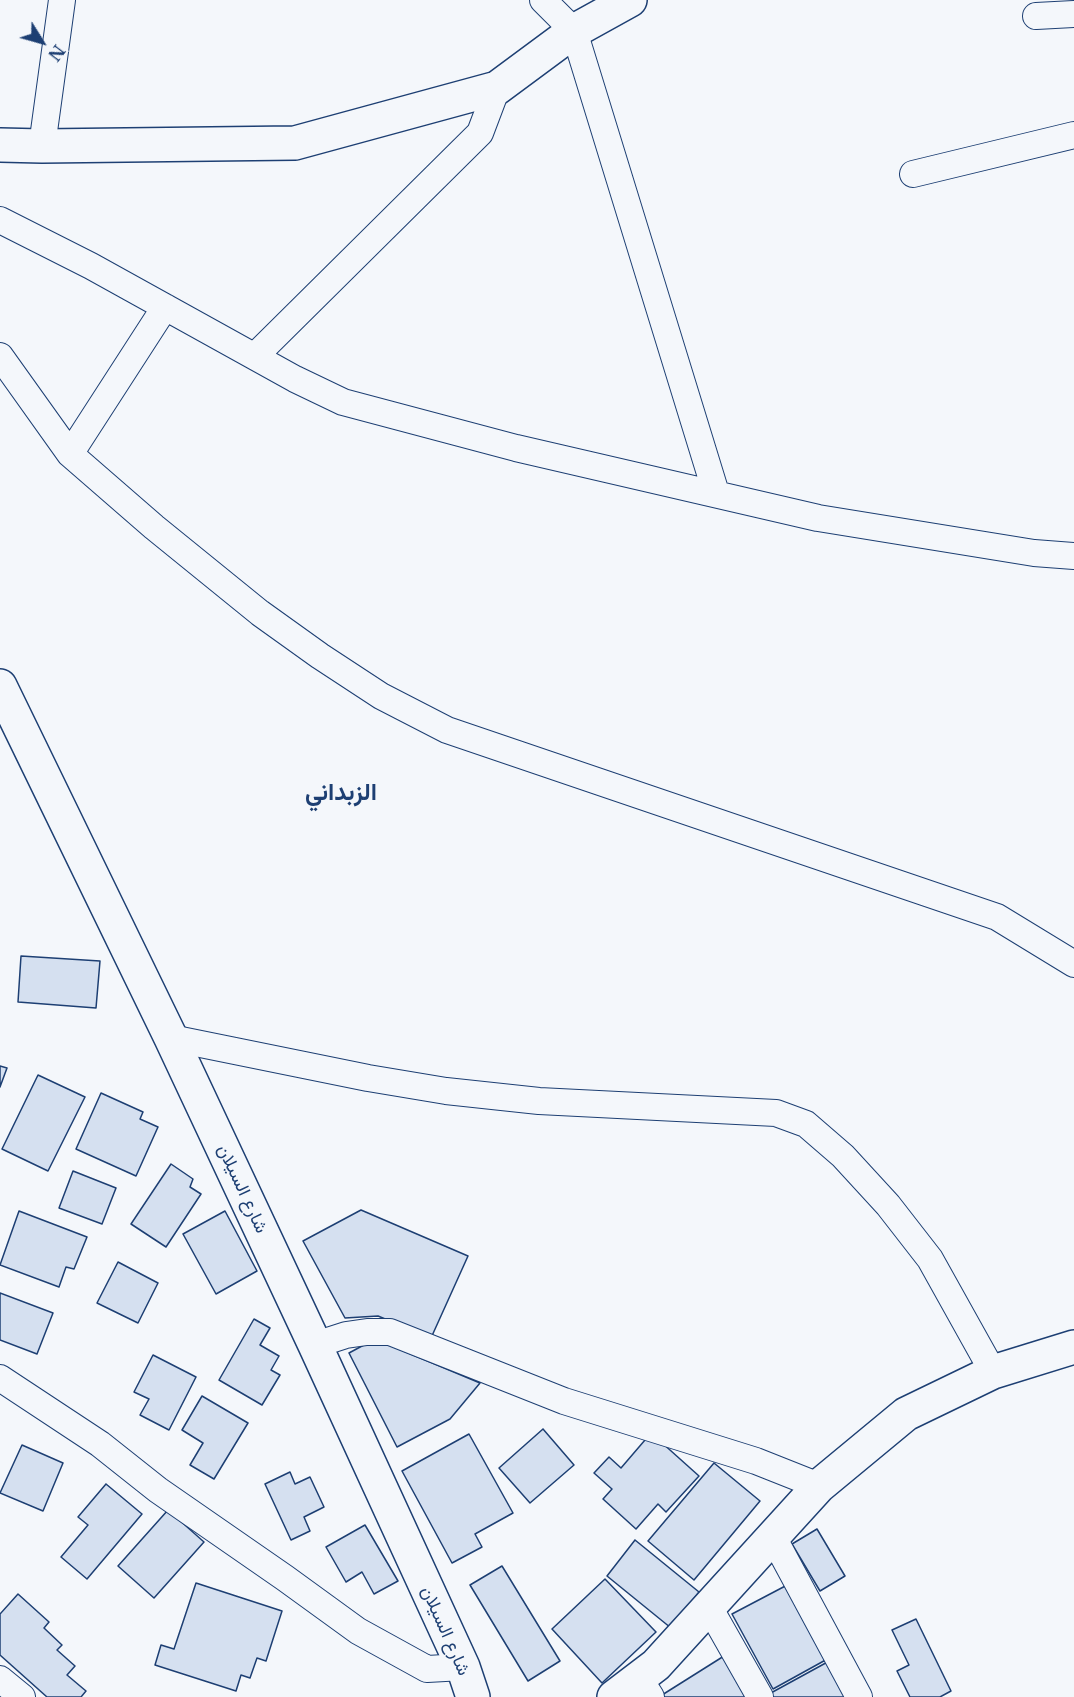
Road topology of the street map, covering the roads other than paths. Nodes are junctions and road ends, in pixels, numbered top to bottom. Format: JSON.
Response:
{"nodes":[{"id":1,"x":62,"y":0,"type":"edge"},
{"id":2,"x":543,"y":0,"type":"edge"},
{"id":3,"x":630,"y":0,"type":"edge"},
{"id":4,"x":1074,"y":14,"type":"edge"},
{"id":5,"x":1036,"y":16,"type":"dead end"},
{"id":6,"x":574,"y":31,"type":"junction"},
{"id":7,"x":497,"y":88,"type":"junction"},
{"id":8,"x":1074,"y":135,"type":"edge"},
{"id":9,"x":0,"y":145,"type":"edge"},
{"id":10,"x":42,"y":146,"type":"junction"},
{"id":11,"x":913,"y":174,"type":"dead end"},
{"id":12,"x":0,"y":220,"type":"edge"},
{"id":13,"x":165,"y":307,"type":"junction"},
{"id":14,"x":0,"y":356,"type":"edge"},
{"id":15,"x":255,"y":356,"type":"junction"},
{"id":16,"x":70,"y":454,"type":"junction"},
{"id":17,"x":716,"y":493,"type":"junction"},
{"id":18,"x":1074,"y":556,"type":"edge"},
{"id":19,"x":0,"y":686,"type":"edge"},
{"id":20,"x":1074,"y":964,"type":"edge"},
{"id":21,"x":171,"y":1038,"type":"junction"},
{"id":22,"x":315,"y":1345,"type":"junction"},
{"id":23,"x":1074,"y":1347,"type":"edge"},
{"id":24,"x":993,"y":1372,"type":"junction"},
{"id":25,"x":0,"y":1378,"type":"edge"},
{"id":26,"x":819,"y":1486,"type":"junction"},
{"id":27,"x":772,"y":1537,"type":"junction"},
{"id":28,"x":709,"y":1607,"type":"junction"},
{"id":29,"x":0,"y":1679,"type":"edge"},
{"id":30,"x":468,"y":1682,"type":"edge"},
{"id":31,"x":635,"y":1691,"type":"edge"},
{"id":32,"x":22,"y":1697,"type":"edge"},
{"id":33,"x":760,"y":1697,"type":"edge"},
{"id":34,"x":859,"y":1697,"type":"edge"}],
"edges":[{"from":1,"to":10,"type":"street"},
{"from":2,"to":6,"type":"street"},
{"from":3,"to":6,"type":"main road"},
{"from":4,"to":5,"type":"street"},
{"from":6,"to":7,"type":"main road"},
{"from":6,"to":17,"type":"street"},
{"from":7,"to":10,"type":"main road"},
{"from":7,"to":15,"type":"street"},
{"from":8,"to":11,"type":"street"},
{"from":9,"to":10,"type":"main road"},
{"from":12,"to":13,"type":"street"},
{"from":13,"to":15,"type":"street"},
{"from":13,"to":16,"type":"street"},
{"from":14,"to":16,"type":"street"},
{"from":15,"to":17,"type":"street"},
{"from":16,"to":20,"type":"street"},
{"from":17,"to":18,"type":"street"},
{"from":19,"to":21,"type":"main road","name":"شارع السيلان"},
{"from":21,"to":22,"type":"main road","name":"شارع السيلان"},
{"from":21,"to":24,"type":"street"},
{"from":22,"to":26,"type":"street"},
{"from":22,"to":30,"type":"main road","name":"شارع السيلان"},
{"from":23,"to":24,"type":"main road"},
{"from":24,"to":26,"type":"main road"},
{"from":25,"to":30,"type":"street"},
{"from":26,"to":27,"type":"main road"},
{"from":27,"to":28,"type":"main road"},
{"from":27,"to":34,"type":"street"},
{"from":28,"to":31,"type":"main road"},
{"from":28,"to":33,"type":"street"},
{"from":29,"to":32,"type":"street"}]}
